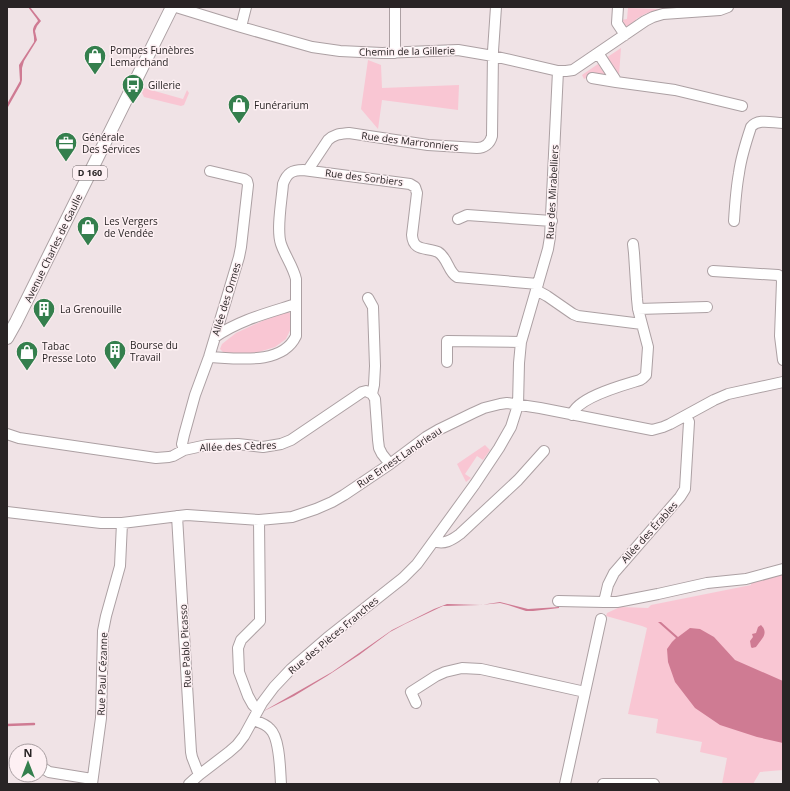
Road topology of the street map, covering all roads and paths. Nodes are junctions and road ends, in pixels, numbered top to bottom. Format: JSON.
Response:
{"nodes":[{"id":1,"x":172,"y":7,"type":"edge"},
{"id":2,"x":176,"y":7,"type":"edge"},
{"id":3,"x":246,"y":7,"type":"edge"},
{"id":4,"x":395,"y":7,"type":"edge"},
{"id":5,"x":618,"y":7,"type":"edge"},
{"id":6,"x":728,"y":7,"type":"edge"},
{"id":7,"x":496,"y":8,"type":"edge"},
{"id":8,"x":241,"y":27,"type":"junction"},
{"id":9,"x":625,"y":35,"type":"junction"},
{"id":10,"x":395,"y":53,"type":"junction"},
{"id":11,"x":598,"y":53,"type":"junction"},
{"id":12,"x":493,"y":56,"type":"junction"},
{"id":13,"x":558,"y":70,"type":"junction"},
{"id":14,"x":592,"y":78,"type":"dead end"},
{"id":15,"x":616,"y":82,"type":"junction"},
{"id":16,"x":742,"y":106,"type":"dead end"},
{"id":17,"x":783,"y":124,"type":"edge"},
{"id":18,"x":308,"y":170,"type":"junction"},
{"id":19,"x":210,"y":171,"type":"dead end"},
{"id":20,"x":458,"y":219,"type":"dead end"},
{"id":21,"x":552,"y":221,"type":"junction"},
{"id":22,"x":734,"y":221,"type":"dead end"},
{"id":23,"x":632,"y":244,"type":"dead end"},
{"id":24,"x":713,"y":271,"type":"dead end"},
{"id":25,"x":537,"y":287,"type":"junction"},
{"id":26,"x":368,"y":298,"type":"dead end"},
{"id":27,"x":296,"y":304,"type":"junction"},
{"id":28,"x":707,"y":307,"type":"dead end"},
{"id":29,"x":638,"y":309,"type":"junction"},
{"id":30,"x":642,"y":324,"type":"junction"},
{"id":31,"x":215,"y":337,"type":"junction"},
{"id":32,"x":7,"y":338,"type":"edge"},
{"id":33,"x":521,"y":342,"type":"junction"},
{"id":34,"x":209,"y":357,"type":"junction"},
{"id":35,"x":783,"y":360,"type":"edge"},
{"id":36,"x":447,"y":362,"type":"dead end"},
{"id":37,"x":783,"y":382,"type":"edge"},
{"id":38,"x":372,"y":394,"type":"junction"},
{"id":39,"x":518,"y":405,"type":"junction"},
{"id":40,"x":572,"y":415,"type":"junction"},
{"id":41,"x":686,"y":416,"type":"junction"},
{"id":42,"x":7,"y":434,"type":"edge"},
{"id":43,"x":184,"y":450,"type":"junction"},
{"id":44,"x":544,"y":451,"type":"dead end"},
{"id":45,"x":390,"y":464,"type":"junction"},
{"id":46,"x":7,"y":512,"type":"edge"},
{"id":47,"x":178,"y":516,"type":"junction"},
{"id":48,"x":259,"y":520,"type":"junction"},
{"id":49,"x":122,"y":522,"type":"junction"},
{"id":50,"x":434,"y":541,"type":"junction"},
{"id":51,"x":783,"y":569,"type":"edge"},
{"id":52,"x":558,"y":601,"type":"dead end"},
{"id":53,"x":604,"y":602,"type":"junction"},
{"id":54,"x":601,"y":619,"type":"dead end"},
{"id":55,"x":585,"y":692,"type":"junction"},
{"id":56,"x":416,"y":703,"type":"dead end"},
{"id":57,"x":256,"y":715,"type":"junction"},
{"id":58,"x":48,"y":771,"type":"edge"},
{"id":59,"x":194,"y":781,"type":"edge"},
{"id":60,"x":92,"y":782,"type":"edge"},
{"id":61,"x":282,"y":784,"type":"edge"},
{"id":62,"x":565,"y":784,"type":"edge"},
{"id":63,"x":603,"y":784,"type":"edge"},
{"id":64,"x":654,"y":784,"type":"edge"}],
"edges":[{"from":1,"to":32,"type":"main road","name":"Avenue Charles de Gaulle","number":"D 160"},
{"from":2,"to":8,"type":"street","name":"Chemin de la Gillerie"},
{"from":3,"to":8,"type":"street"},
{"from":4,"to":10,"type":"street"},
{"from":5,"to":9,"type":"street"},
{"from":6,"to":9,"type":"street"},
{"from":7,"to":12,"type":"street"},
{"from":8,"to":10,"type":"street","name":"Chemin de la Gillerie"},
{"from":9,"to":11,"type":"street"},
{"from":10,"to":12,"type":"street","name":"Chemin de la Gillerie"},
{"from":11,"to":13,"type":"street","name":"Chemin de la Gillerie"},
{"from":11,"to":15,"type":"street"},
{"from":12,"to":13,"type":"street","name":"Chemin de la Gillerie"},
{"from":12,"to":18,"type":"street","name":"Rue des Marronniers"},
{"from":13,"to":21,"type":"street","name":"Rue des Mirabelliers"},
{"from":14,"to":15,"type":"street"},
{"from":15,"to":16,"type":"street"},
{"from":17,"to":22,"type":"street"},
{"from":18,"to":25,"type":"street","name":"Rue des Sorbiers"},
{"from":18,"to":27,"type":"street"},
{"from":19,"to":31,"type":"street","name":"Allée des Ormes"},
{"from":20,"to":21,"type":"street"},
{"from":21,"to":25,"type":"street","name":"Rue des Mirabelliers"},
{"from":23,"to":29,"type":"street"},
{"from":24,"to":35,"type":"street"},
{"from":25,"to":30,"type":"street"},
{"from":25,"to":33,"type":"street","name":"Rue des Mirabelliers"},
{"from":26,"to":38,"type":"street"},
{"from":27,"to":31,"type":"street"},
{"from":27,"to":34,"type":"street"},
{"from":28,"to":29,"type":"street"},
{"from":29,"to":30,"type":"street"},
{"from":30,"to":40,"type":"street"},
{"from":31,"to":34,"type":"street","name":"Allée des Ormes"},
{"from":33,"to":36,"type":"street"},
{"from":33,"to":39,"type":"street","name":"Rue des Mirabelliers"},
{"from":34,"to":43,"type":"street","name":"Allée des Ormes"},
{"from":37,"to":41,"type":"street","name":"Rue Ernest Landrieau"},
{"from":38,"to":43,"type":"street","name":"Allée des Cèdres"},
{"from":38,"to":45,"type":"street"},
{"from":39,"to":40,"type":"street","name":"Rue Ernest Landrieau"},
{"from":39,"to":45,"type":"street","name":"Rue Ernest Landrieau"},
{"from":39,"to":50,"type":"street","name":"Rue des Pièces Franches"},
{"from":40,"to":41,"type":"street","name":"Rue Ernest Landrieau"},
{"from":41,"to":53,"type":"street","name":"Allée des Érables"},
{"from":42,"to":43,"type":"street","name":"Allée des Cèdres"},
{"from":44,"to":50,"type":"street"},
{"from":45,"to":48,"type":"street","name":"Rue Ernest Landrieau"},
{"from":46,"to":49,"type":"street","name":"Rue Ernest Landrieau"},
{"from":47,"to":48,"type":"street","name":"Rue Ernest Landrieau"},
{"from":47,"to":49,"type":"street","name":"Rue Ernest Landrieau"},
{"from":47,"to":59,"type":"street","name":"Rue Pablo Picasso"},
{"from":48,"to":57,"type":"street"},
{"from":49,"to":60,"type":"street","name":"Rue Paul Cézanne"},
{"from":50,"to":57,"type":"street","name":"Rue des Pièces Franches"},
{"from":51,"to":53,"type":"street"},
{"from":52,"to":53,"type":"street"},
{"from":54,"to":55,"type":"street"},
{"from":55,"to":56,"type":"street"},
{"from":55,"to":62,"type":"street"},
{"from":57,"to":59,"type":"street","name":"Rue des Pièces Franches"},
{"from":57,"to":61,"type":"street"},
{"from":58,"to":60,"type":"street","name":"Rue Paul Cézanne"},
{"from":63,"to":64,"type":"street"}]}
